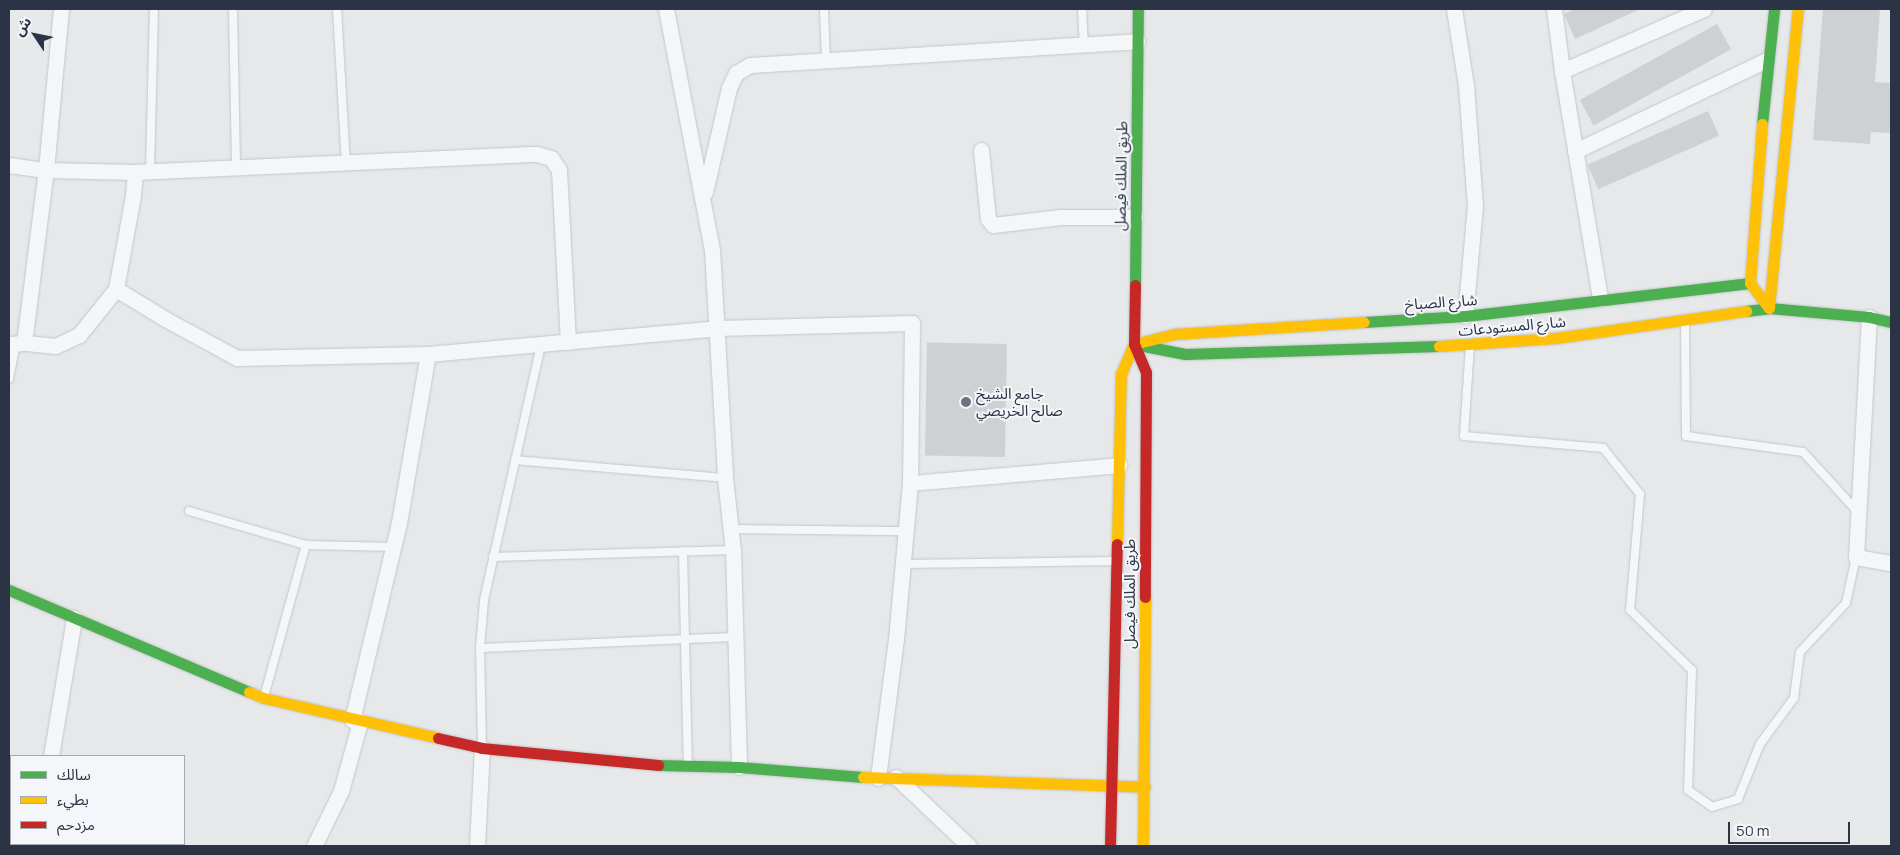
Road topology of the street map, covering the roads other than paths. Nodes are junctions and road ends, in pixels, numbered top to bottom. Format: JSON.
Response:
{"nodes":[{"id":1,"x":61,"y":9,"type":"edge"},
{"id":2,"x":154,"y":9,"type":"edge"},
{"id":3,"x":233,"y":9,"type":"edge"},
{"id":4,"x":337,"y":9,"type":"edge"},
{"id":5,"x":666,"y":9,"type":"edge"},
{"id":6,"x":824,"y":9,"type":"edge"},
{"id":7,"x":1082,"y":9,"type":"edge"},
{"id":8,"x":1138,"y":9,"type":"edge"},
{"id":9,"x":1454,"y":9,"type":"edge"},
{"id":10,"x":1554,"y":9,"type":"edge"},
{"id":11,"x":1704,"y":9,"type":"edge"},
{"id":12,"x":1774,"y":9,"type":"edge"},
{"id":13,"x":1798,"y":9,"type":"edge"},
{"id":14,"x":1137,"y":42,"type":"junction"},
{"id":15,"x":1084,"y":45,"type":"junction"},
{"id":16,"x":826,"y":60,"type":"junction"},
{"id":17,"x":1767,"y":60,"type":"junction"},
{"id":18,"x":1562,"y":71,"type":"junction"},
{"id":19,"x":981,"y":150,"type":"dead end"},
{"id":20,"x":1574,"y":151,"type":"junction"},
{"id":21,"x":346,"y":162,"type":"junction"},
{"id":22,"x":9,"y":165,"type":"edge"},
{"id":23,"x":236,"y":168,"type":"junction"},
{"id":24,"x":46,"y":170,"type":"junction"},
{"id":25,"x":143,"y":172,"type":"junction"},
{"id":26,"x":703,"y":198,"type":"junction"},
{"id":27,"x":1135,"y":216,"type":"junction"},
{"id":28,"x":1750,"y":283,"type":"junction"},
{"id":29,"x":116,"y":289,"type":"junction"},
{"id":30,"x":1600,"y":300,"type":"junction"},
{"id":31,"x":1769,"y":308,"type":"junction"},
{"id":32,"x":1465,"y":316,"type":"junction"},
{"id":33,"x":1870,"y":317,"type":"junction"},
{"id":34,"x":1685,"y":321,"type":"junction"},
{"id":35,"x":1891,"y":322,"type":"edge"},
{"id":36,"x":716,"y":328,"type":"junction"},
{"id":37,"x":568,"y":342,"type":"junction"},
{"id":38,"x":16,"y":344,"type":"edge"},
{"id":39,"x":541,"y":344,"type":"junction"},
{"id":40,"x":1134,"y":344,"type":"junction"},
{"id":41,"x":1470,"y":346,"type":"junction"},
{"id":42,"x":428,"y":354,"type":"junction"},
{"id":43,"x":9,"y":379,"type":"edge"},
{"id":44,"x":515,"y":460,"type":"junction"},
{"id":45,"x":1119,"y":465,"type":"junction"},
{"id":46,"x":725,"y":478,"type":"junction"},
{"id":47,"x":910,"y":483,"type":"junction"},
{"id":48,"x":189,"y":511,"type":"dead end"},
{"id":49,"x":1857,"y":511,"type":"junction"},
{"id":50,"x":730,"y":529,"type":"junction"},
{"id":51,"x":906,"y":531,"type":"junction"},
{"id":52,"x":306,"y":545,"type":"junction"},
{"id":53,"x":394,"y":547,"type":"junction"},
{"id":54,"x":733,"y":550,"type":"junction"},
{"id":55,"x":683,"y":552,"type":"junction"},
{"id":56,"x":493,"y":557,"type":"junction"},
{"id":57,"x":1856,"y":557,"type":"junction"},
{"id":58,"x":1117,"y":561,"type":"junction"},
{"id":59,"x":902,"y":564,"type":"junction"},
{"id":60,"x":1891,"y":564,"type":"edge"},
{"id":61,"x":9,"y":590,"type":"edge"},
{"id":62,"x":74,"y":618,"type":"junction"},
{"id":63,"x":735,"y":637,"type":"junction"},
{"id":64,"x":683,"y":639,"type":"junction"},
{"id":65,"x":480,"y":648,"type":"junction"},
{"id":66,"x":264,"y":698,"type":"junction"},
{"id":67,"x":356,"y":721,"type":"junction"},
{"id":68,"x":482,"y":748,"type":"junction"},
{"id":69,"x":51,"y":755,"type":"edge"},
{"id":70,"x":688,"y":766,"type":"junction"},
{"id":71,"x":739,"y":768,"type":"junction"},
{"id":72,"x":896,"y":777,"type":"junction"},
{"id":73,"x":878,"y":778,"type":"junction"},
{"id":74,"x":1110,"y":784,"type":"junction"},
{"id":75,"x":1145,"y":787,"type":"junction"},
{"id":76,"x":314,"y":846,"type":"edge"},
{"id":77,"x":477,"y":846,"type":"edge"},
{"id":78,"x":969,"y":846,"type":"edge"},
{"id":79,"x":1110,"y":846,"type":"edge"},
{"id":80,"x":1143,"y":846,"type":"edge"}],
"edges":[{"from":1,"to":24,"type":"street"},
{"from":2,"to":25,"type":"lane"},
{"from":3,"to":23,"type":"lane"},
{"from":4,"to":21,"type":"lane"},
{"from":5,"to":26,"type":"street"},
{"from":6,"to":16,"type":"lane"},
{"from":7,"to":15,"type":"lane"},
{"from":8,"to":14,"type":"street","name":"طريق الملك فيصل"},
{"from":9,"to":32,"type":"street"},
{"from":10,"to":18,"type":"street"},
{"from":11,"to":18,"type":"street"},
{"from":12,"to":17,"type":"street"},
{"from":13,"to":31,"type":"street"},
{"from":14,"to":15,"type":"street"},
{"from":14,"to":27,"type":"street","name":"طريق الملك فيصل"},
{"from":15,"to":16,"type":"street"},
{"from":16,"to":26,"type":"street"},
{"from":17,"to":20,"type":"street"},
{"from":17,"to":28,"type":"street"},
{"from":18,"to":20,"type":"street"},
{"from":19,"to":27,"type":"street"},
{"from":20,"to":30,"type":"street"},
{"from":21,"to":23,"type":"street"},
{"from":21,"to":37,"type":"street"},
{"from":22,"to":24,"type":"street"},
{"from":23,"to":25,"type":"street"},
{"from":24,"to":25,"type":"street"},
{"from":24,"to":38,"type":"street"},
{"from":25,"to":29,"type":"street"},
{"from":26,"to":36,"type":"street"},
{"from":27,"to":40,"type":"street","name":"طريق الملك فيصل"},
{"from":28,"to":30,"type":"street","name":"شارع الصباخ"},
{"from":28,"to":31,"type":"street"},
{"from":29,"to":38,"type":"street"},
{"from":29,"to":42,"type":"street"},
{"from":30,"to":32,"type":"street","name":"شارع الصباخ"},
{"from":31,"to":33,"type":"street","name":"شارع المستودعات"},
{"from":31,"to":34,"type":"street","name":"شارع المستودعات"},
{"from":32,"to":40,"type":"street","name":"شارع الصباخ"},
{"from":33,"to":35,"type":"street","name":"شارع المستودعات"},
{"from":33,"to":49,"type":"street"},
{"from":34,"to":41,"type":"street","name":"شارع المستودعات"},
{"from":34,"to":49,"type":"lane"},
{"from":36,"to":37,"type":"street"},
{"from":36,"to":46,"type":"street"},
{"from":36,"to":47,"type":"street"},
{"from":37,"to":39,"type":"street"},
{"from":38,"to":43,"type":"lane"},
{"from":39,"to":42,"type":"street"},
{"from":39,"to":44,"type":"lane"},
{"from":40,"to":41,"type":"street","name":"شارع المستودعات"},
{"from":40,"to":45,"type":"street","name":"طريق الملك فيصل"},
{"from":40,"to":75,"type":"street","name":"طريق الملك فيصل"},
{"from":41,"to":57,"type":"lane"},
{"from":42,"to":53,"type":"street"},
{"from":44,"to":46,"type":"lane"},
{"from":44,"to":56,"type":"lane"},
{"from":45,"to":47,"type":"street"},
{"from":45,"to":58,"type":"street","name":"طريق الملك فيصل"},
{"from":46,"to":50,"type":"street"},
{"from":47,"to":51,"type":"street"},
{"from":48,"to":52,"type":"lane"},
{"from":49,"to":57,"type":"street"},
{"from":50,"to":51,"type":"lane"},
{"from":50,"to":54,"type":"street"},
{"from":51,"to":59,"type":"street"},
{"from":52,"to":53,"type":"lane"},
{"from":52,"to":66,"type":"lane"},
{"from":53,"to":67,"type":"street"},
{"from":54,"to":55,"type":"lane"},
{"from":54,"to":63,"type":"street"},
{"from":55,"to":56,"type":"lane"},
{"from":55,"to":64,"type":"lane"},
{"from":56,"to":65,"type":"lane"},
{"from":57,"to":60,"type":"street"},
{"from":58,"to":59,"type":"lane"},
{"from":58,"to":74,"type":"street","name":"طريق الملك فيصل"},
{"from":59,"to":73,"type":"street"},
{"from":61,"to":62,"type":"street"},
{"from":62,"to":66,"type":"street"},
{"from":62,"to":69,"type":"street"},
{"from":63,"to":64,"type":"lane"},
{"from":63,"to":71,"type":"street"},
{"from":64,"to":65,"type":"lane"},
{"from":64,"to":70,"type":"lane"},
{"from":65,"to":68,"type":"lane"},
{"from":66,"to":67,"type":"street"},
{"from":67,"to":68,"type":"street"},
{"from":67,"to":76,"type":"street"},
{"from":68,"to":70,"type":"street"},
{"from":68,"to":77,"type":"street"},
{"from":70,"to":71,"type":"street"},
{"from":71,"to":73,"type":"street"},
{"from":72,"to":73,"type":"street"},
{"from":72,"to":74,"type":"street"},
{"from":72,"to":78,"type":"street"},
{"from":74,"to":75,"type":"street"},
{"from":74,"to":79,"type":"street","name":"طريق الملك فيصل"},
{"from":75,"to":80,"type":"street","name":"طريق الملك فيصل"}]}
